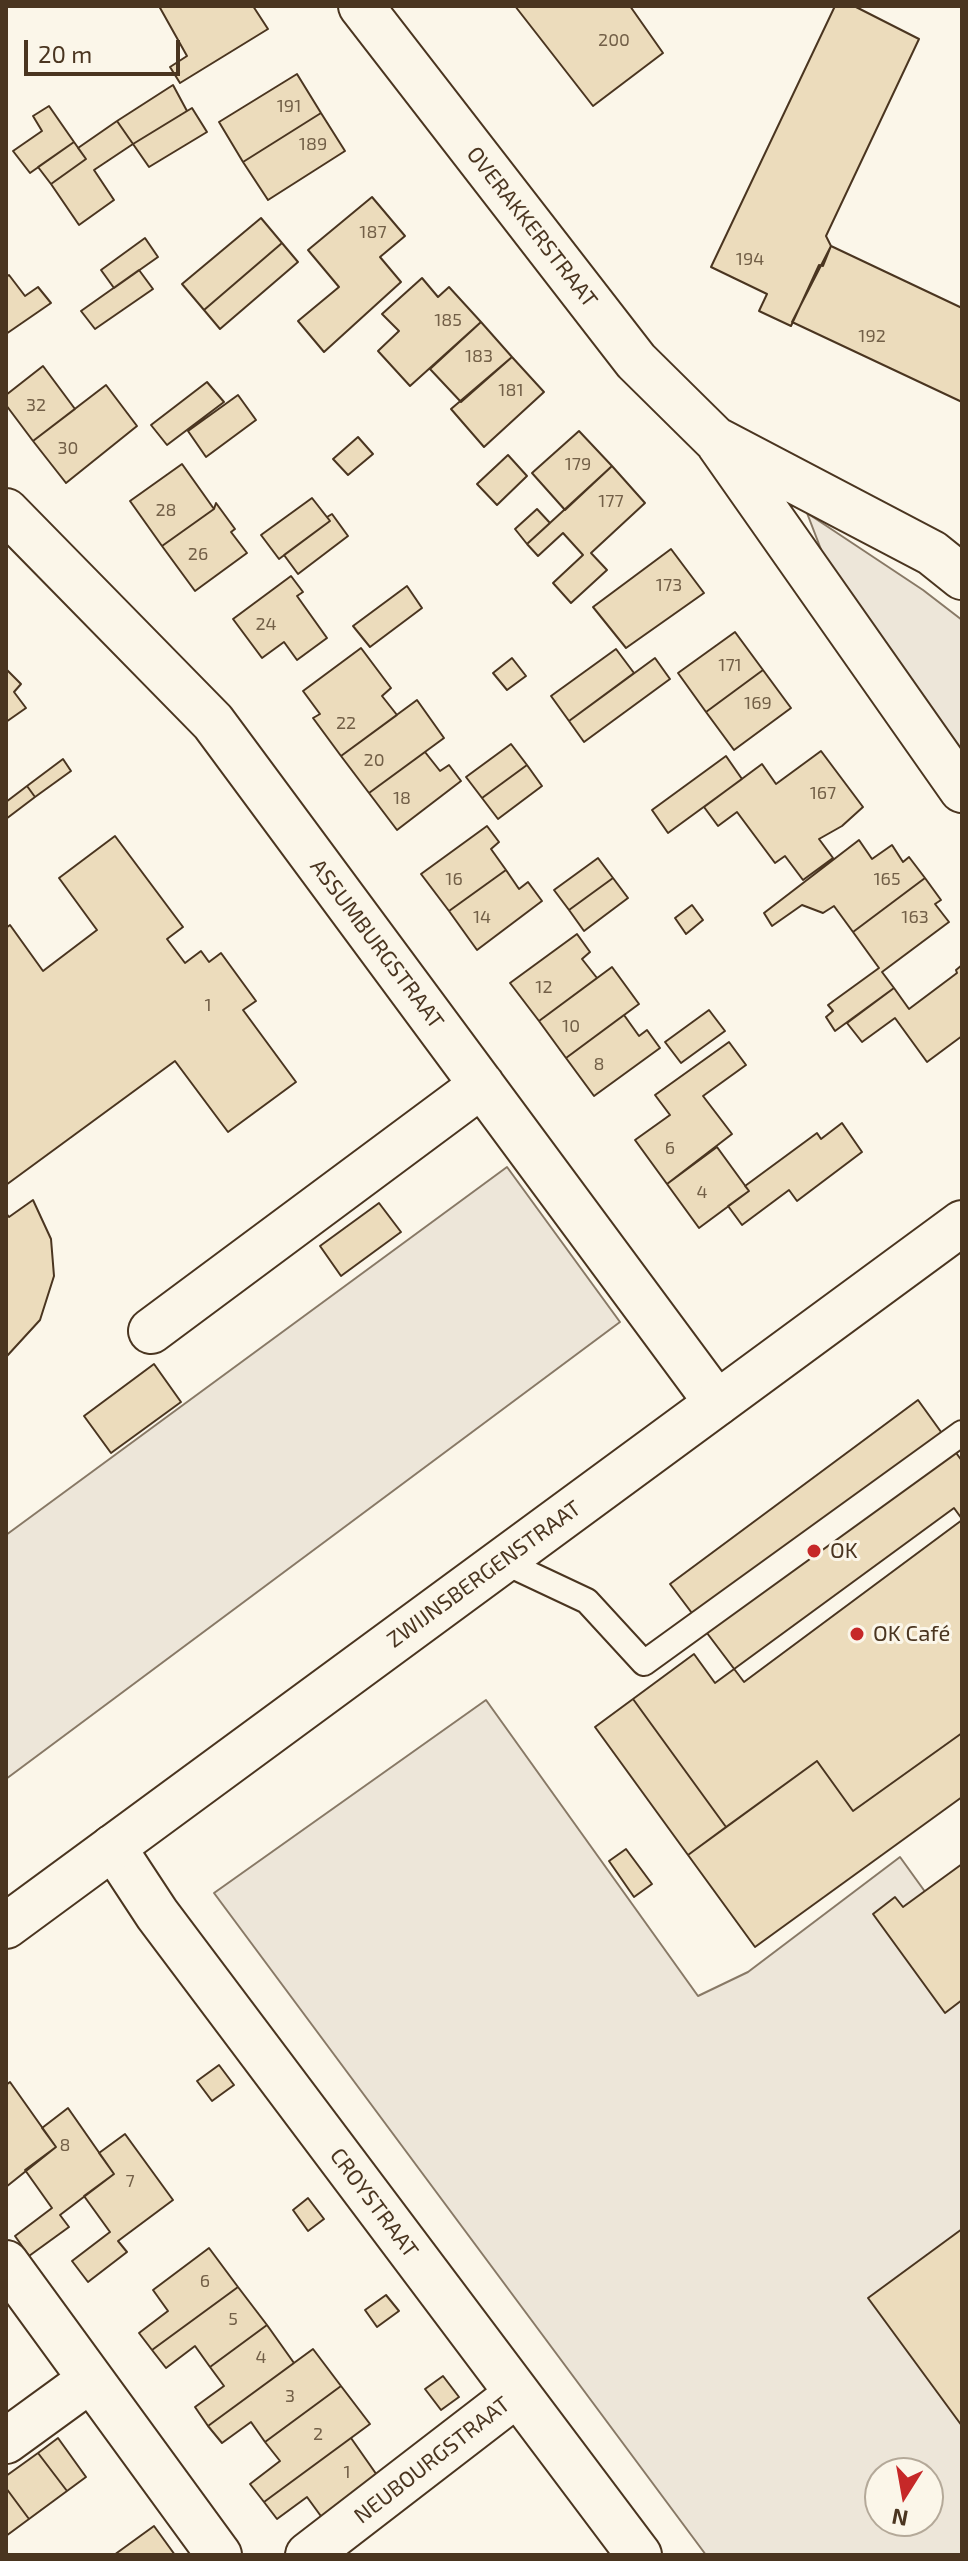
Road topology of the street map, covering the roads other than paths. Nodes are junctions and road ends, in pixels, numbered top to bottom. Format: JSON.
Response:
{"nodes":[{"id":1,"x":361,"y":6,"type":"edge"},
{"id":2,"x":715,"y":439,"type":"junction"},
{"id":3,"x":6,"y":511,"type":"edge"},
{"id":4,"x":952,"y":561,"type":"edge"},
{"id":5,"x":962,"y":790,"type":"edge"},
{"id":6,"x":482,"y":1085,"type":"junction"},
{"id":7,"x":959,"y":1236,"type":"edge"},
{"id":8,"x":151,"y":1331,"type":"dead end"},
{"id":9,"x":717,"y":1403,"type":"junction"},
{"id":10,"x":962,"y":1433,"type":"edge"},
{"id":11,"x":502,"y":1561,"type":"junction"},
{"id":12,"x":113,"y":1847,"type":"junction"},
{"id":13,"x":6,"y":1926,"type":"edge"},
{"id":14,"x":6,"y":2263,"type":"edge"},
{"id":15,"x":90,"y":2380,"type":"junction"},
{"id":16,"x":517,"y":2394,"type":"junction"},
{"id":17,"x":6,"y":2441,"type":"edge"},
{"id":18,"x":219,"y":2555,"type":"edge"},
{"id":19,"x":308,"y":2555,"type":"edge"},
{"id":20,"x":639,"y":2555,"type":"edge"}],
"edges":[{"from":1,"to":2,"type":"street","name":"OVERAKKERSTRAAT"},
{"from":2,"to":4,"type":"street","name":"OVERAKKERSTRAAT"},
{"from":2,"to":5,"type":"street","name":"OVERAKKERSTRAAT"},
{"from":3,"to":6,"type":"street","name":"ASSUMBURGSTRAAT"},
{"from":6,"to":8,"type":"street"},
{"from":6,"to":9,"type":"street","name":"ASSUMBURGSTRAAT"},
{"from":7,"to":9,"type":"street","name":"ZWIJNSBERGENSTRAAT"},
{"from":9,"to":11,"type":"street","name":"ZWIJNSBERGENSTRAAT"},
{"from":10,"to":11,"type":"lane"},
{"from":11,"to":12,"type":"street","name":"ZWIJNSBERGENSTRAAT"},
{"from":12,"to":13,"type":"street","name":"ZWIJNSBERGENSTRAAT"},
{"from":12,"to":16,"type":"street","name":"CROYSTRAAT"},
{"from":14,"to":15,"type":"street"},
{"from":15,"to":17,"type":"street"},
{"from":15,"to":18,"type":"street"},
{"from":16,"to":19,"type":"street","name":"NEUBOURGSTRAAT"},
{"from":16,"to":20,"type":"street","name":"CROYSTRAAT"}]}
